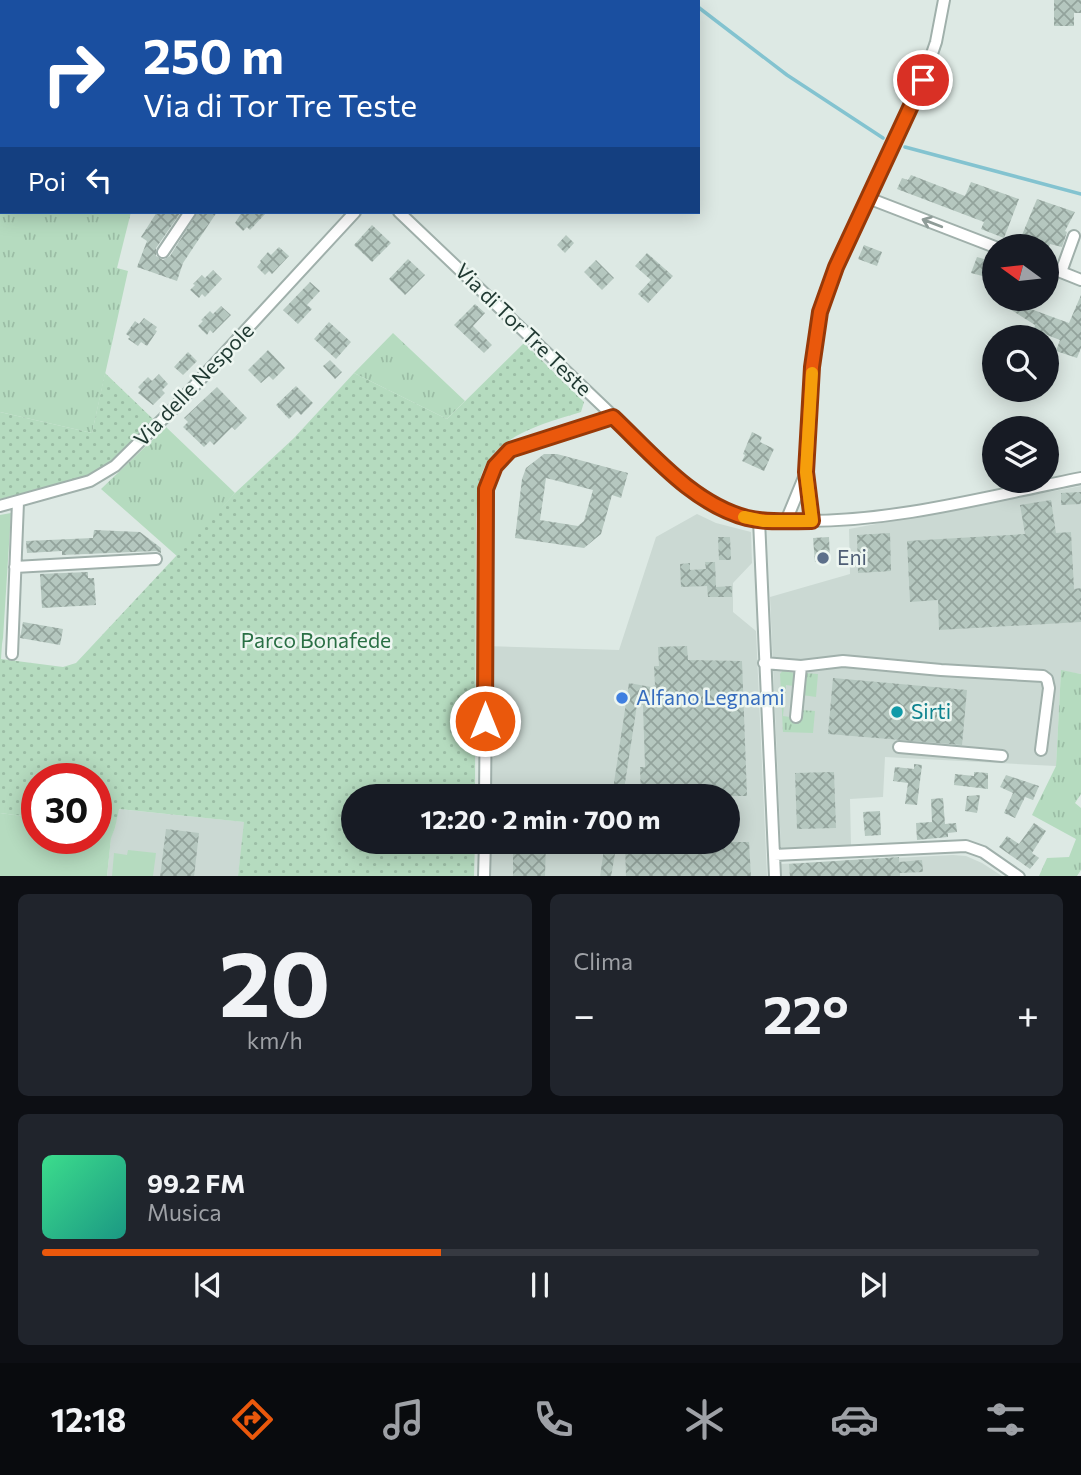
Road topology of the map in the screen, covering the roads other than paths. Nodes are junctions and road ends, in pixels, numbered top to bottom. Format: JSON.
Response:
{"nodes":[{"id":1,"x":944,"y":0,"type":"edge"},
{"id":2,"x":868,"y":198,"type":"junction"},
{"id":3,"x":189,"y":214,"type":"edge"},
{"id":4,"x":353,"y":214,"type":"edge"},
{"id":5,"x":401,"y":214,"type":"edge"},
{"id":6,"x":1074,"y":236,"type":"dead end"},
{"id":7,"x":982,"y":242,"type":"edge"},
{"id":8,"x":163,"y":252,"type":"dead end"},
{"id":9,"x":1061,"y":272,"type":"joint"},
{"id":10,"x":1081,"y":280,"type":"edge"},
{"id":11,"x":613,"y":417,"type":"junction"},
{"id":12,"x":806,"y":472,"type":"junction"},
{"id":13,"x":1081,"y":478,"type":"edge"},
{"id":14,"x":18,"y":502,"type":"junction"},
{"id":15,"x":0,"y":506,"type":"edge"},
{"id":16,"x":759,"y":520,"type":"junction"},
{"id":17,"x":786,"y":521,"type":"junction"},
{"id":18,"x":812,"y":521,"type":"junction"},
{"id":19,"x":156,"y":559,"type":"dead end"},
{"id":20,"x":15,"y":567,"type":"junction"},
{"id":21,"x":12,"y":654,"type":"dead end"},
{"id":22,"x":764,"y":663,"type":"junction"},
{"id":23,"x":801,"y":666,"type":"junction"},
{"id":24,"x":796,"y":717,"type":"dead end"},
{"id":25,"x":899,"y":747,"type":"dead end"},
{"id":26,"x":1041,"y":750,"type":"dead end"},
{"id":27,"x":1002,"y":756,"type":"dead end"},
{"id":28,"x":485,"y":784,"type":"edge"},
{"id":29,"x":485,"y":854,"type":"edge"},
{"id":30,"x":774,"y":855,"type":"junction"},
{"id":31,"x":484,"y":876,"type":"edge"},
{"id":32,"x":775,"y":876,"type":"edge"},
{"id":33,"x":1018,"y":876,"type":"edge"}],
"edges":[{"from":1,"to":2,"type":"street"},
{"from":7,"to":2,"type":"street","one_way":true},
{"from":2,"to":12,"type":"street"},
{"from":3,"to":8,"type":"street"},
{"from":4,"to":14,"type":"street","name":"Via delle Nespole"},
{"from":5,"to":11,"type":"street","name":"Via di Tor Tre Teste"},
{"from":6,"to":9,"type":"street"},
{"from":9,"to":10,"type":"street"},
{"from":11,"to":16,"type":"street","name":"Via di Tor Tre Teste"},
{"from":11,"to":28,"type":"street"},
{"from":12,"to":17,"type":"street"},
{"from":12,"to":18,"type":"street"},
{"from":13,"to":18,"type":"street","name":"Via di Tor Tre Teste"},
{"from":14,"to":15,"type":"street","name":"Via delle Nespole"},
{"from":14,"to":20,"type":"street"},
{"from":16,"to":17,"type":"street","name":"Via di Tor Tre Teste"},
{"from":16,"to":22,"type":"street"},
{"from":17,"to":18,"type":"street","name":"Via di Tor Tre Teste"},
{"from":19,"to":20,"type":"street"},
{"from":20,"to":21,"type":"street"},
{"from":22,"to":23,"type":"street"},
{"from":22,"to":30,"type":"street"},
{"from":23,"to":24,"type":"street"},
{"from":23,"to":26,"type":"street"},
{"from":25,"to":27,"type":"street"},
{"from":29,"to":31,"type":"street"},
{"from":30,"to":32,"type":"street"},
{"from":30,"to":33,"type":"street"}]}
